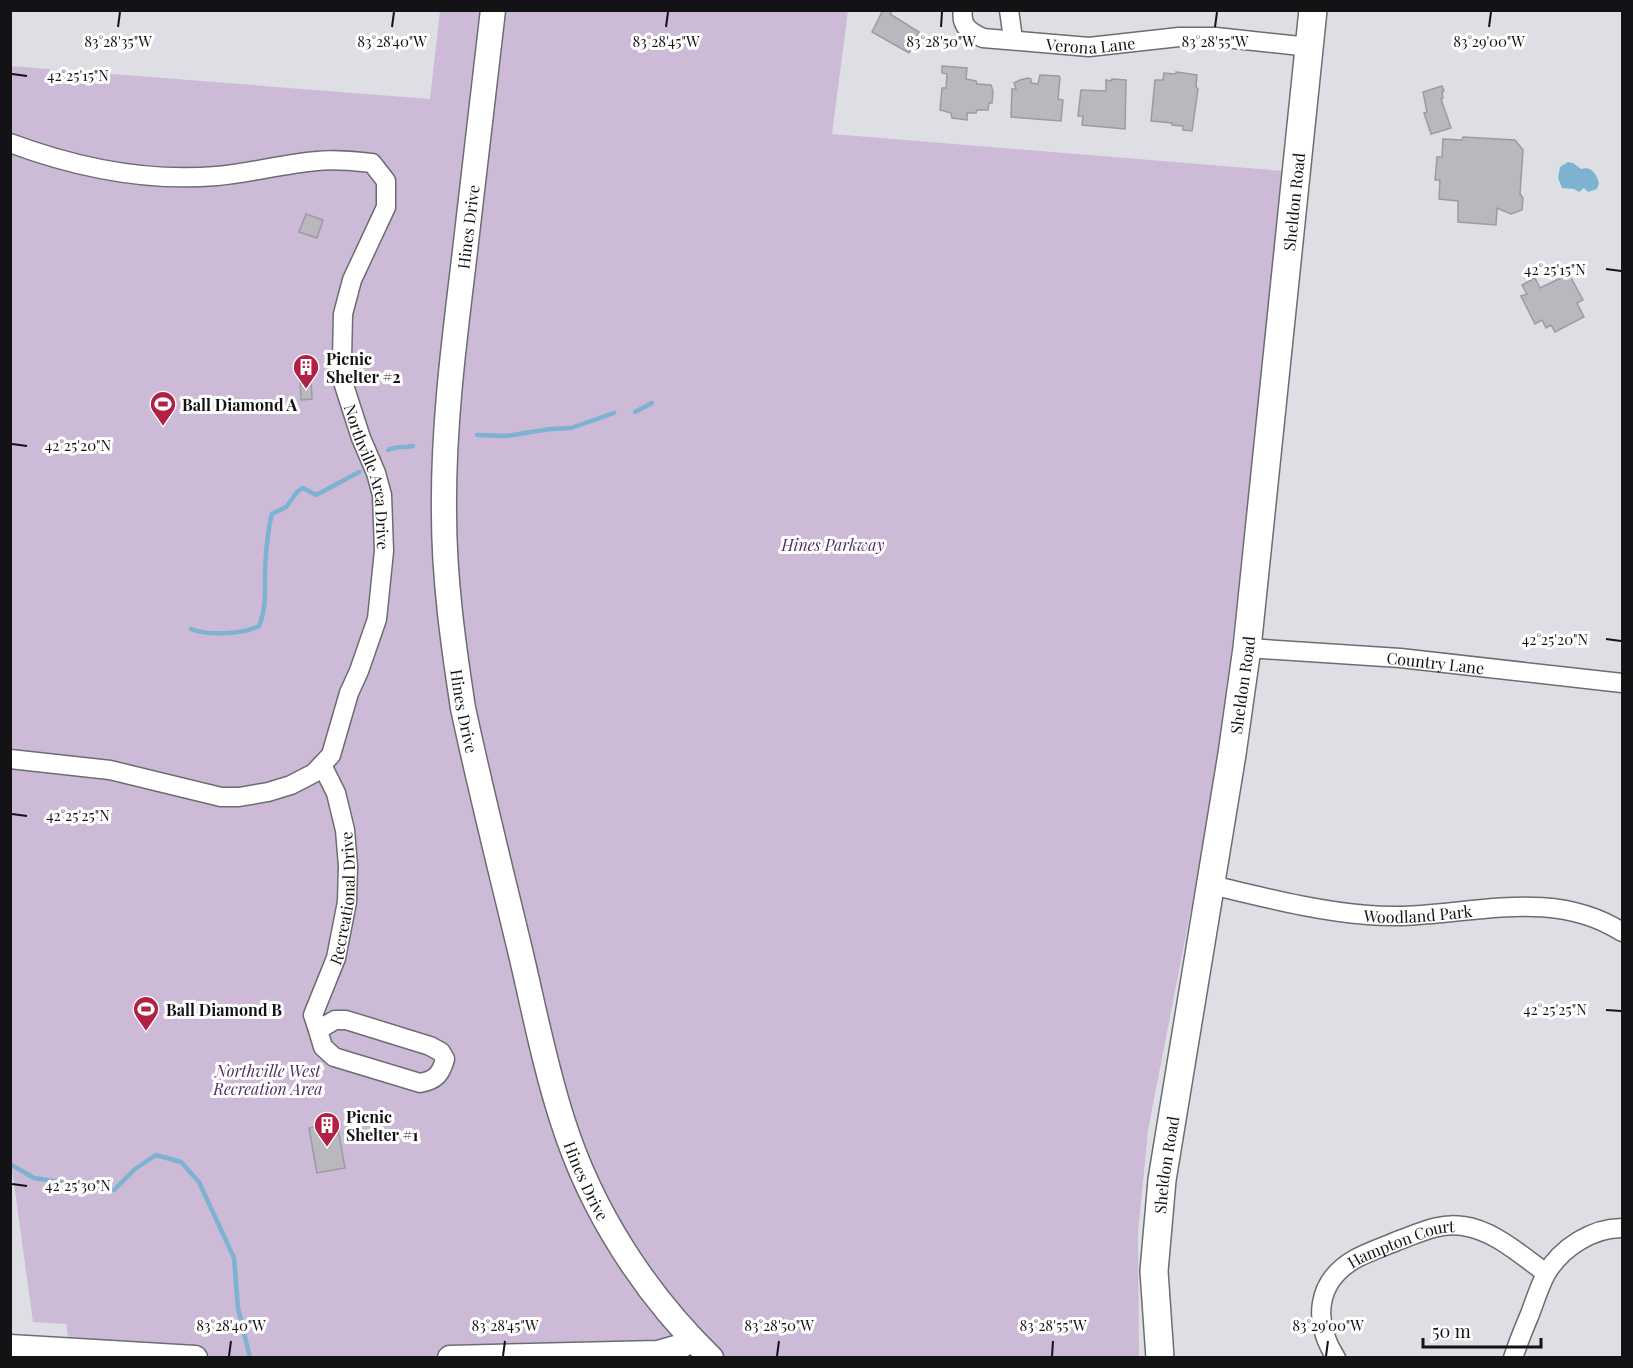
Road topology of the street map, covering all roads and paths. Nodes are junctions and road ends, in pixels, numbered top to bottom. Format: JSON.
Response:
{"nodes":[{"id":1,"x":493,"y":10,"type":"edge"},
{"id":2,"x":963,"y":10,"type":"edge"},
{"id":3,"x":1009,"y":10,"type":"edge"},
{"id":4,"x":1313,"y":10,"type":"edge"},
{"id":5,"x":1013,"y":39,"type":"junction"},
{"id":6,"x":1310,"y":47,"type":"junction"},
{"id":7,"x":10,"y":143,"type":"edge"},
{"id":8,"x":1247,"y":648,"type":"junction"},
{"id":9,"x":1623,"y":683,"type":"edge"},
{"id":10,"x":10,"y":759,"type":"edge"},
{"id":11,"x":322,"y":765,"type":"junction"},
{"id":12,"x":1211,"y":885,"type":"junction"},
{"id":13,"x":1623,"y":932,"type":"edge"},
{"id":14,"x":318,"y":1030,"type":"junction"},
{"id":15,"x":1623,"y":1228,"type":"edge"},
{"id":16,"x":1546,"y":1273,"type":"junction"},
{"id":17,"x":692,"y":1339,"type":"junction"},
{"id":18,"x":10,"y":1347,"type":"edge"},
{"id":19,"x":56,"y":1354,"type":"edge"},
{"id":20,"x":195,"y":1358,"type":"edge"},
{"id":21,"x":450,"y":1358,"type":"edge"},
{"id":22,"x":711,"y":1358,"type":"edge"},
{"id":23,"x":1160,"y":1358,"type":"edge"},
{"id":24,"x":1336,"y":1358,"type":"edge"},
{"id":25,"x":1513,"y":1358,"type":"edge"}],
"edges":[{"from":1,"to":17,"type":"street","name":"Hines Drive"},
{"from":2,"to":5,"type":"street","name":"Verona Lane"},
{"from":3,"to":5,"type":"street"},
{"from":4,"to":6,"type":"main road","name":"Sheldon Road"},
{"from":5,"to":6,"type":"street","name":"Verona Lane"},
{"from":6,"to":8,"type":"main road","name":"Sheldon Road"},
{"from":7,"to":11,"type":"street","name":"Northville Area Drive"},
{"from":8,"to":9,"type":"street","name":"Country Lane"},
{"from":8,"to":12,"type":"main road","name":"Sheldon Road"},
{"from":10,"to":11,"type":"street","name":"Northville Area Drive"},
{"from":11,"to":14,"type":"street","name":"Recreational Drive"},
{"from":12,"to":13,"type":"street","name":"Woodland Park"},
{"from":12,"to":23,"type":"main road","name":"Sheldon Road"},
{"from":14,"to":14,"type":"street","name":"Recreational Drive"},
{"from":15,"to":16,"type":"street"},
{"from":16,"to":24,"type":"street","name":"Hampton Court"},
{"from":16,"to":25,"type":"street"},
{"from":17,"to":21,"type":"street"},
{"from":17,"to":22,"type":"street","name":"Hines Drive"},
{"from":18,"to":19,"type":"street"},
{"from":19,"to":20,"type":"street"}]}
